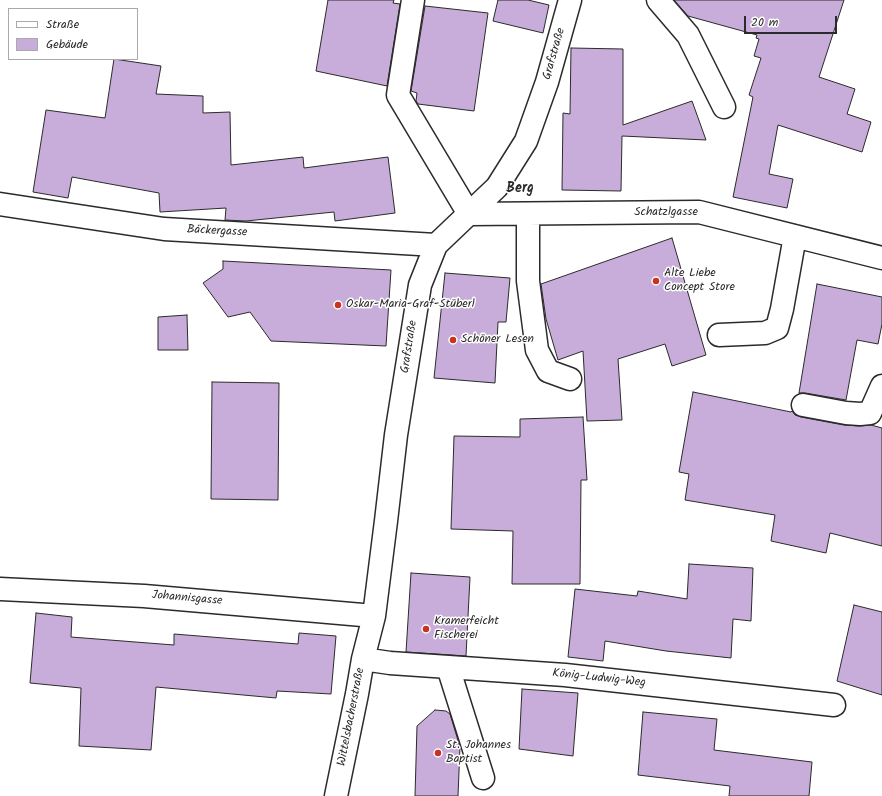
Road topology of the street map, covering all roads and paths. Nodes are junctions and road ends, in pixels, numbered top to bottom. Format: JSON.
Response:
{"nodes":[{"id":1,"x":413,"y":0,"type":"edge"},
{"id":2,"x":570,"y":0,"type":"edge"},
{"id":3,"x":658,"y":0,"type":"edge"},
{"id":4,"x":724,"y":107,"type":"dead end"},
{"id":5,"x":0,"y":204,"type":"edge"},
{"id":6,"x":469,"y":214,"type":"junction"},
{"id":7,"x":528,"y":214,"type":"junction"},
{"id":8,"x":795,"y":236,"type":"junction"},
{"id":9,"x":436,"y":246,"type":"junction"},
{"id":10,"x":882,"y":258,"type":"edge"},
{"id":11,"x":719,"y":335,"type":"dead end"},
{"id":12,"x":570,"y":379,"type":"dead end"},
{"id":13,"x":882,"y":386,"type":"edge"},
{"id":14,"x":803,"y":404,"type":"dead end"},
{"id":15,"x":0,"y":589,"type":"edge"},
{"id":16,"x":374,"y":616,"type":"junction"},
{"id":17,"x":366,"y":649,"type":"junction"},
{"id":18,"x":448,"y":667,"type":"junction"},
{"id":19,"x":834,"y":705,"type":"dead end"},
{"id":20,"x":483,"y":778,"type":"dead end"},
{"id":21,"x":336,"y":796,"type":"edge"}],
"edges":[{"from":1,"to":6,"type":"street"},
{"from":2,"to":6,"type":"street","name":"Grafstraße"},
{"from":3,"to":4,"type":"street"},
{"from":5,"to":9,"type":"street","name":"Bäckergasse"},
{"from":6,"to":7,"type":"street","name":"Schatzlgasse"},
{"from":6,"to":9,"type":"street","name":"Grafstraße"},
{"from":7,"to":8,"type":"street","name":"Schatzlgasse"},
{"from":7,"to":12,"type":"street"},
{"from":8,"to":10,"type":"street","name":"Schatzlgasse"},
{"from":8,"to":11,"type":"street"},
{"from":9,"to":16,"type":"street","name":"Grafstraße"},
{"from":13,"to":14,"type":"street"},
{"from":15,"to":16,"type":"street","name":"Johannisgasse"},
{"from":16,"to":17,"type":"street","name":"Grafstraße"},
{"from":17,"to":18,"type":"street","name":"König-Ludwig-Weg"},
{"from":17,"to":21,"type":"street","name":"Wittelsbacherstraße"},
{"from":18,"to":19,"type":"street","name":"König-Ludwig-Weg"},
{"from":18,"to":20,"type":"street"}]}
